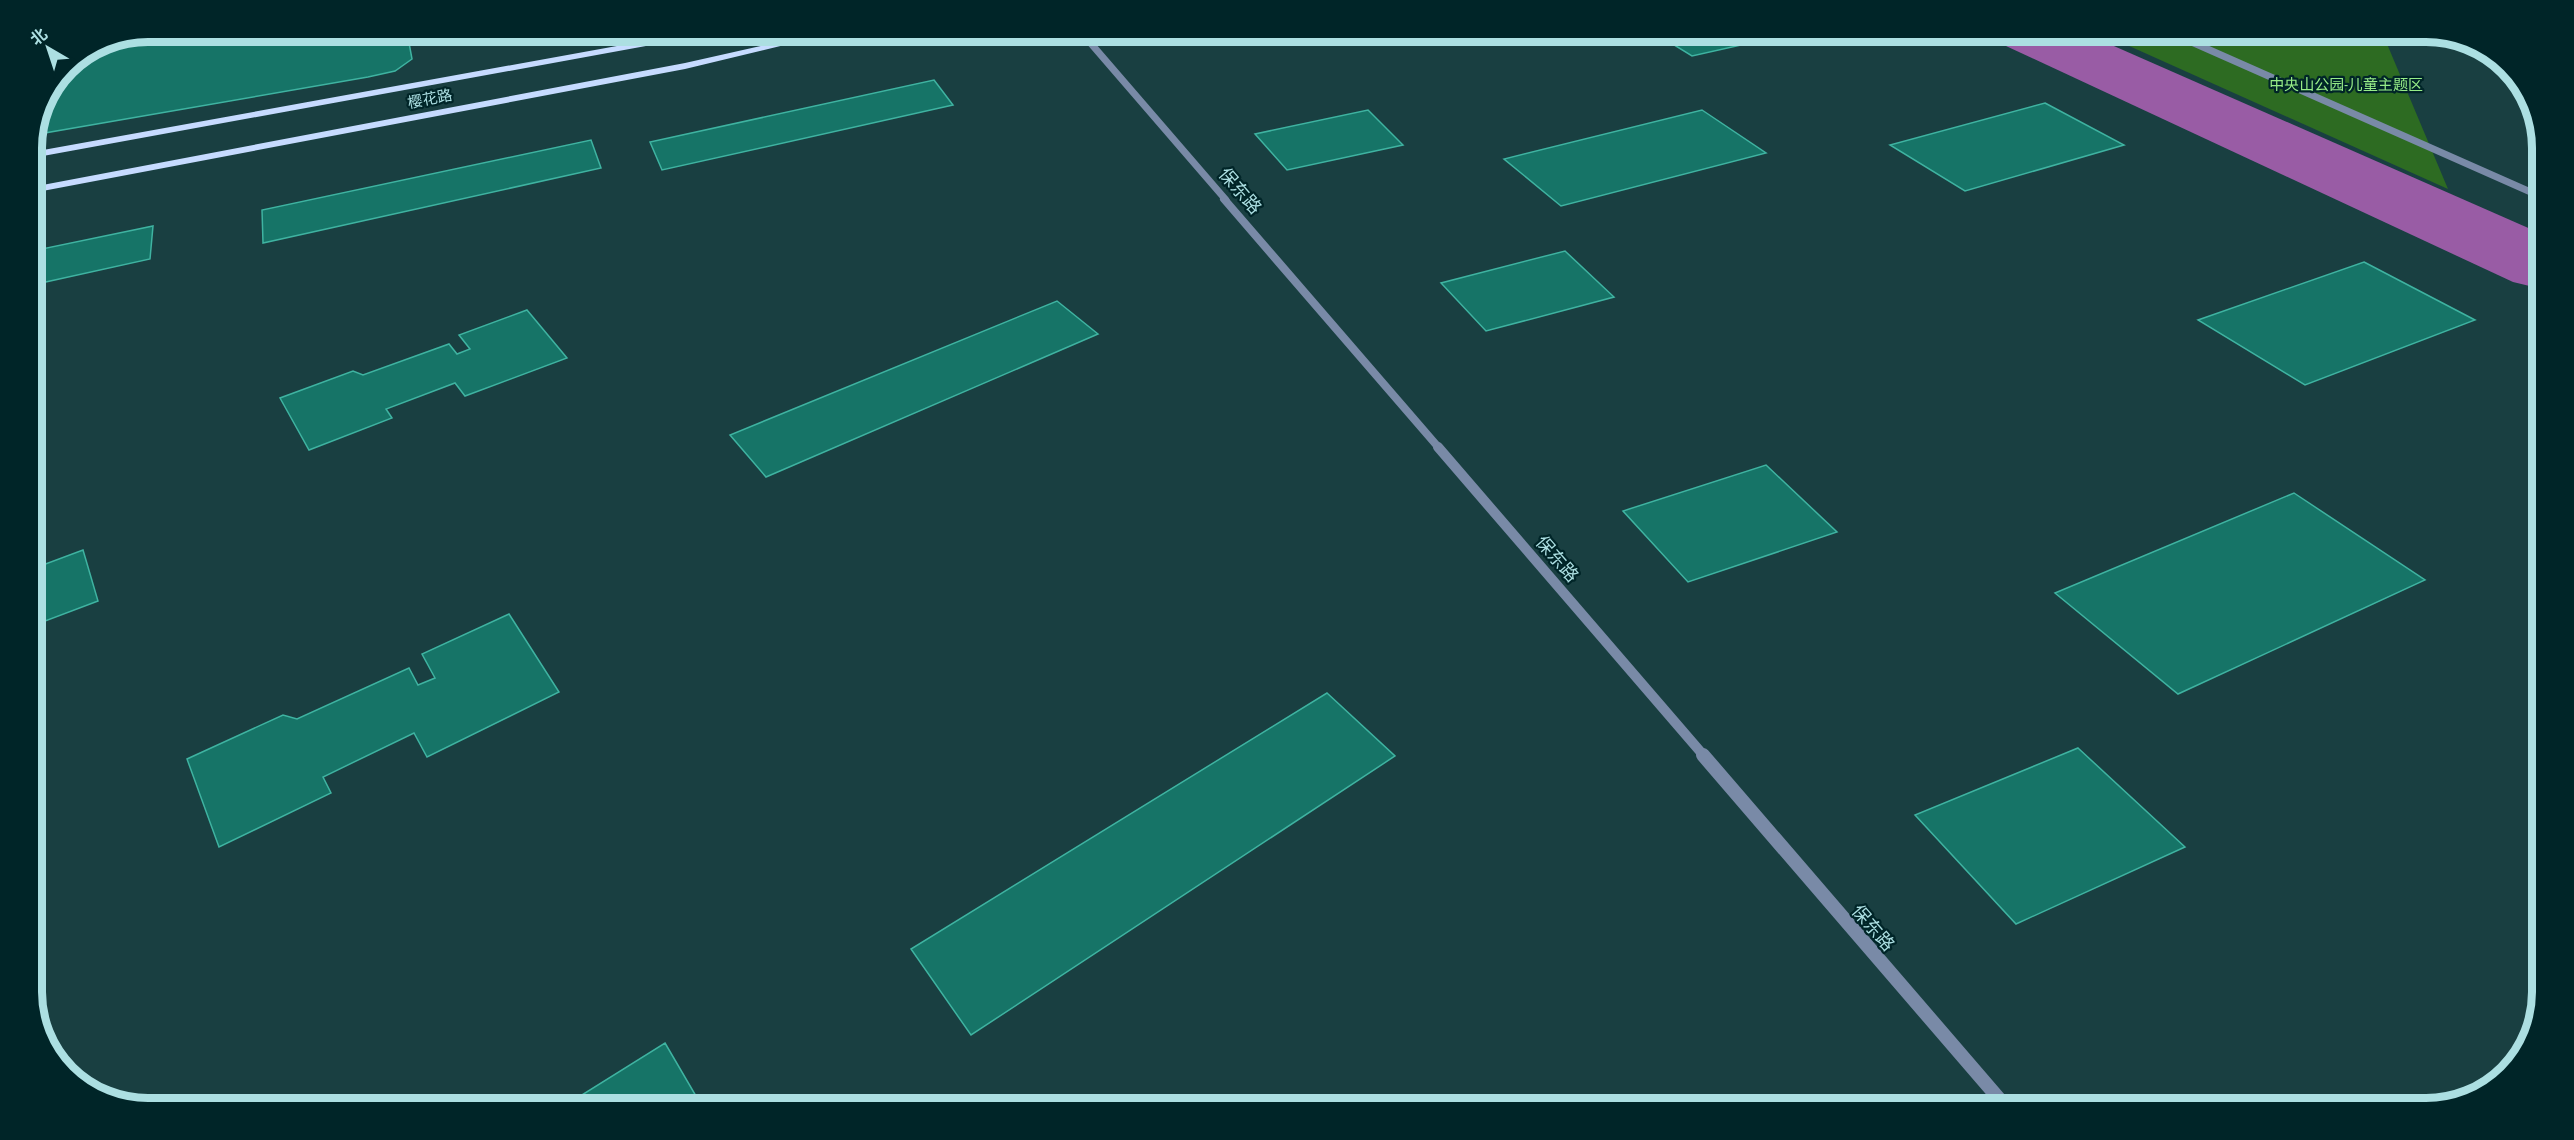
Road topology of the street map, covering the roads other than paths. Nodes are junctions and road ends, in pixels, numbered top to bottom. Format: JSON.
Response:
{"nodes":[{"id":1,"x":651,"y":42,"type":"edge"},
{"id":2,"x":789,"y":42,"type":"edge"},
{"id":3,"x":1091,"y":42,"type":"edge"},
{"id":4,"x":2192,"y":42,"type":"edge"},
{"id":5,"x":42,"y":153,"type":"edge"},
{"id":6,"x":42,"y":188,"type":"edge"},
{"id":7,"x":2532,"y":192,"type":"edge"},
{"id":8,"x":1998,"y":1098,"type":"edge"}],
"edges":[{"from":1,"to":5,"type":"main road","name":"樱花路"},
{"from":2,"to":6,"type":"main road","name":"樱花路"},
{"from":3,"to":8,"type":"street","name":"保东路"},
{"from":4,"to":7,"type":"street"}]}
